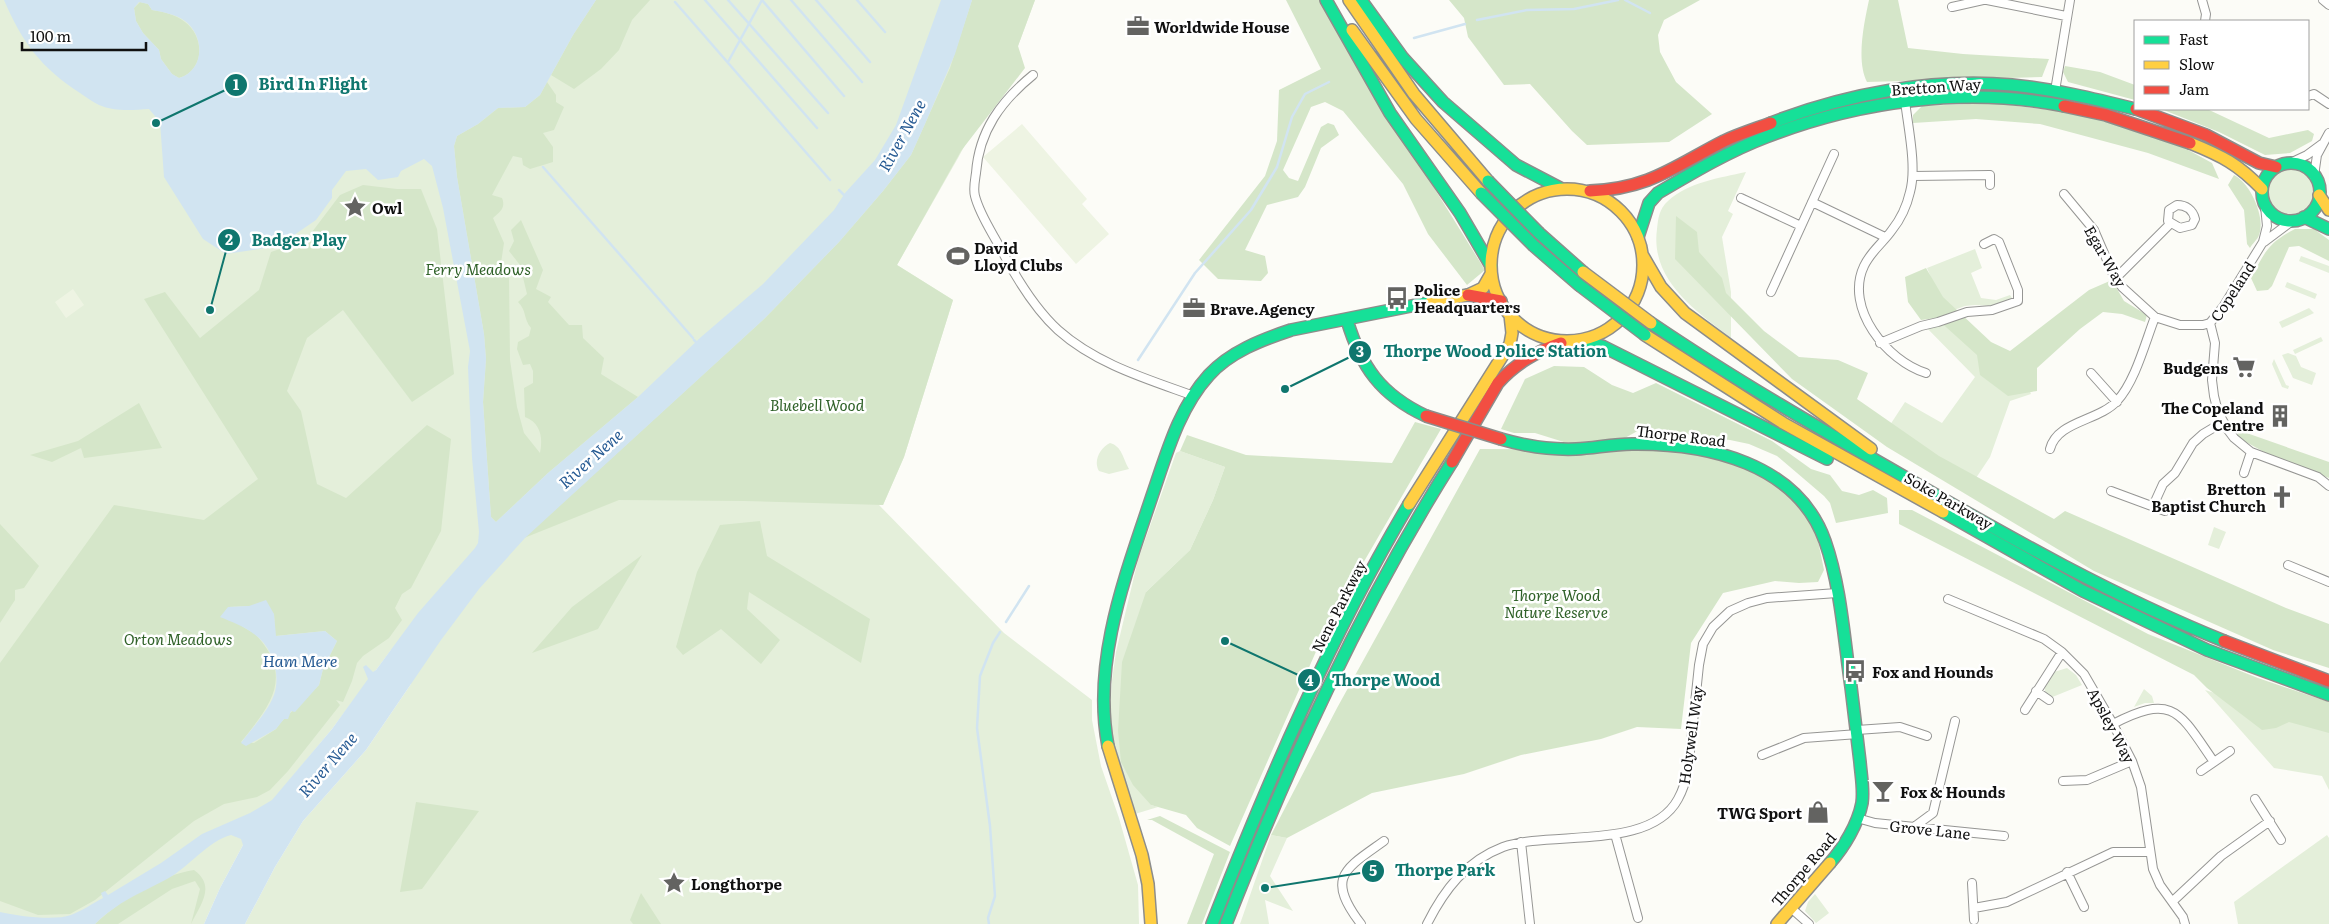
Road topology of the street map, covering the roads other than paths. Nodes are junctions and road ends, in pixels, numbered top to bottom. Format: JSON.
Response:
{"nodes":[{"id":1,"x":1326,"y":0,"type":"edge"},
{"id":2,"x":1334,"y":0,"type":"edge"},
{"id":3,"x":1349,"y":0,"type":"edge"},
{"id":4,"x":1361,"y":0,"type":"edge"},
{"id":5,"x":1985,"y":0,"type":"edge"},
{"id":6,"x":2070,"y":0,"type":"edge"},
{"id":7,"x":2202,"y":0,"type":"edge"},
{"id":8,"x":2323,"y":0,"type":"edge"},
{"id":9,"x":2329,"y":5,"type":"edge"},
{"id":10,"x":1952,"y":7,"type":"dead end"},
{"id":11,"x":2066,"y":16,"type":"junction"},
{"id":12,"x":2204,"y":20,"type":"edge"},
{"id":13,"x":1033,"y":75,"type":"dead end"},
{"id":14,"x":2055,"y":91,"type":"junction"},
{"id":15,"x":2309,"y":96,"type":"edge"},
{"id":16,"x":1905,"y":101,"type":"junction"},
{"id":17,"x":2329,"y":104,"type":"edge"},
{"id":18,"x":2134,"y":109,"type":"edge"},
{"id":19,"x":2139,"y":110,"type":"edge"},
{"id":20,"x":2329,"y":134,"type":"edge"},
{"id":21,"x":2322,"y":144,"type":"junction"},
{"id":22,"x":1834,"y":154,"type":"dead end"},
{"id":23,"x":2290,"y":163,"type":"junction"},
{"id":24,"x":2276,"y":167,"type":"junction"},
{"id":25,"x":1913,"y":176,"type":"junction"},
{"id":26,"x":2314,"y":176,"type":"junction"},
{"id":27,"x":1990,"y":185,"type":"dead end"},
{"id":28,"x":1560,"y":188,"type":"junction"},
{"id":29,"x":2262,"y":189,"type":"junction"},
{"id":30,"x":1590,"y":191,"type":"junction"},
{"id":31,"x":2064,"y":194,"type":"dead end"},
{"id":32,"x":2319,"y":195,"type":"junction"},
{"id":33,"x":1741,"y":198,"type":"dead end"},
{"id":34,"x":1812,"y":202,"type":"junction"},
{"id":35,"x":2265,"y":206,"type":"junction"},
{"id":36,"x":2329,"y":210,"type":"edge"},
{"id":37,"x":2304,"y":218,"type":"junction"},
{"id":38,"x":2292,"y":221,"type":"junction"},
{"id":39,"x":2171,"y":223,"type":"dead end"},
{"id":40,"x":1801,"y":226,"type":"junction"},
{"id":41,"x":2329,"y":229,"type":"edge"},
{"id":42,"x":1885,"y":237,"type":"junction"},
{"id":43,"x":1638,"y":238,"type":"junction"},
{"id":44,"x":2263,"y":242,"type":"junction"},
{"id":45,"x":1984,"y":244,"type":"dead end"},
{"id":46,"x":1642,"y":255,"type":"junction"},
{"id":47,"x":1491,"y":270,"type":"junction"},
{"id":48,"x":2116,"y":278,"type":"junction"},
{"id":49,"x":1771,"y":292,"type":"dead end"},
{"id":50,"x":1468,"y":295,"type":"junction"},
{"id":51,"x":1501,"y":301,"type":"junction"},
{"id":52,"x":1510,"y":315,"type":"junction"},
{"id":53,"x":2155,"y":317,"type":"junction"},
{"id":54,"x":1347,"y":320,"type":"junction"},
{"id":55,"x":2210,"y":323,"type":"junction"},
{"id":56,"x":1581,"y":341,"type":"junction"},
{"id":57,"x":1561,"y":343,"type":"junction"},
{"id":58,"x":1880,"y":343,"type":"junction"},
{"id":59,"x":1926,"y":373,"type":"dead end"},
{"id":60,"x":2091,"y":373,"type":"dead end"},
{"id":61,"x":1693,"y":393,"type":"junction"},
{"id":62,"x":1194,"y":396,"type":"junction"},
{"id":63,"x":2117,"y":402,"type":"junction"},
{"id":64,"x":1486,"y":406,"type":"junction"},
{"id":65,"x":2223,"y":422,"type":"junction"},
{"id":66,"x":2050,"y":449,"type":"dead end"},
{"id":67,"x":2252,"y":452,"type":"junction"},
{"id":68,"x":2244,"y":473,"type":"dead end"},
{"id":69,"x":2329,"y":486,"type":"edge"},
{"id":70,"x":1929,"y":491,"type":"junction"},
{"id":71,"x":2112,"y":491,"type":"dead end"},
{"id":72,"x":1924,"y":504,"type":"junction"},
{"id":73,"x":2153,"y":506,"type":"junction"},
{"id":74,"x":2165,"y":511,"type":"dead end"},
{"id":75,"x":2288,"y":566,"type":"dead end"},
{"id":76,"x":2329,"y":582,"type":"edge"},
{"id":77,"x":1837,"y":593,"type":"junction"},
{"id":78,"x":1948,"y":599,"type":"dead end"},
{"id":79,"x":2062,"y":652,"type":"junction"},
{"id":80,"x":2329,"y":681,"type":"edge"},
{"id":81,"x":2036,"y":691,"type":"junction"},
{"id":82,"x":2329,"y":695,"type":"edge"},
{"id":83,"x":2049,"y":700,"type":"dead end"},
{"id":84,"x":2025,"y":710,"type":"dead end"},
{"id":85,"x":1955,"y":721,"type":"dead end"},
{"id":86,"x":2113,"y":724,"type":"junction"},
{"id":87,"x":1857,"y":732,"type":"junction"},
{"id":88,"x":1927,"y":736,"type":"dead end"},
{"id":89,"x":2230,"y":751,"type":"dead end"},
{"id":90,"x":1762,"y":755,"type":"dead end"},
{"id":91,"x":2132,"y":762,"type":"junction"},
{"id":92,"x":2214,"y":762,"type":"junction"},
{"id":93,"x":2201,"y":771,"type":"dead end"},
{"id":94,"x":2063,"y":781,"type":"dead end"},
{"id":95,"x":2256,"y":799,"type":"dead end"},
{"id":96,"x":1857,"y":818,"type":"junction"},
{"id":97,"x":2270,"y":821,"type":"junction"},
{"id":98,"x":1914,"y":827,"type":"junction"},
{"id":99,"x":1615,"y":834,"type":"junction"},
{"id":100,"x":2004,"y":836,"type":"dead end"},
{"id":101,"x":2281,"y":840,"type":"dead end"},
{"id":102,"x":1384,"y":841,"type":"dead end"},
{"id":103,"x":1521,"y":842,"type":"junction"},
{"id":104,"x":2150,"y":852,"type":"junction"},
{"id":105,"x":2067,"y":872,"type":"junction"},
{"id":106,"x":1972,"y":883,"type":"dead end"},
{"id":107,"x":2173,"y":901,"type":"junction"},
{"id":108,"x":2084,"y":907,"type":"dead end"},
{"id":109,"x":1790,"y":908,"type":"junction"},
{"id":110,"x":1974,"y":908,"type":"junction"},
{"id":111,"x":1638,"y":918,"type":"dead end"},
{"id":112,"x":1974,"y":920,"type":"dead end"},
{"id":113,"x":1151,"y":924,"type":"edge"},
{"id":114,"x":1212,"y":924,"type":"edge"},
{"id":115,"x":1226,"y":924,"type":"edge"},
{"id":116,"x":1360,"y":924,"type":"edge"},
{"id":117,"x":1427,"y":924,"type":"edge"},
{"id":118,"x":1530,"y":924,"type":"edge"},
{"id":119,"x":1777,"y":924,"type":"edge"},
{"id":120,"x":1808,"y":924,"type":"edge"},
{"id":121,"x":2185,"y":924,"type":"edge"}],
"edges":[{"from":1,"to":47,"type":"main road"},
{"from":2,"to":72,"type":"main road","name":"Soke Parkway","bridge":true},
{"from":3,"to":70,"type":"main road","name":"Soke Parkway","bridge":true},
{"from":4,"to":28,"type":"main road"},
{"from":5,"to":10,"type":"street"},
{"from":5,"to":11,"type":"street"},
{"from":6,"to":11,"type":"street"},
{"from":7,"to":12,"type":"street"},
{"from":8,"to":9,"type":"street"},
{"from":11,"to":14,"type":"street"},
{"from":13,"to":62,"type":"street"},
{"from":14,"to":18,"type":"main road","name":"Bretton Way"},
{"from":14,"to":30,"type":"main road","name":"Bretton Way"},
{"from":15,"to":17,"type":"street"},
{"from":16,"to":25,"type":"street"},
{"from":16,"to":29,"type":"main road","name":"Bretton Way"},
{"from":16,"to":43,"type":"main road","name":"Bretton Way"},
{"from":19,"to":24,"type":"main road","name":"Bretton Way"},
{"from":20,"to":21,"type":"street"},
{"from":21,"to":23,"type":"street"},
{"from":21,"to":26,"type":"street"},
{"from":22,"to":34,"type":"street"},
{"from":23,"to":24,"type":"main road"},
{"from":23,"to":26,"type":"main road"},
{"from":24,"to":29,"type":"main road"},
{"from":25,"to":27,"type":"street"},
{"from":25,"to":42,"type":"street"},
{"from":26,"to":32,"type":"main road"},
{"from":28,"to":30,"type":"main road"},
{"from":28,"to":47,"type":"main road"},
{"from":29,"to":35,"type":"main road"},
{"from":30,"to":43,"type":"main road"},
{"from":31,"to":48,"type":"street","name":"Egar Way"},
{"from":32,"to":36,"type":"main road"},
{"from":32,"to":37,"type":"main road"},
{"from":33,"to":40,"type":"street"},
{"from":34,"to":40,"type":"street"},
{"from":34,"to":42,"type":"street"},
{"from":35,"to":38,"type":"main road"},
{"from":35,"to":44,"type":"street","name":"Copeland"},
{"from":37,"to":38,"type":"main road"},
{"from":37,"to":41,"type":"main road"},
{"from":38,"to":44,"type":"street","name":"Copeland"},
{"from":39,"to":48,"type":"street"},
{"from":40,"to":49,"type":"street"},
{"from":42,"to":58,"type":"street"},
{"from":43,"to":46,"type":"main road"},
{"from":44,"to":55,"type":"street","name":"Copeland"},
{"from":45,"to":58,"type":"street"},
{"from":46,"to":56,"type":"main road"},
{"from":46,"to":70,"type":"main road"},
{"from":47,"to":50,"type":"main road"},
{"from":47,"to":51,"type":"main road"},
{"from":48,"to":53,"type":"street","name":"Egar Way"},
{"from":50,"to":51,"type":"main road"},
{"from":50,"to":54,"type":"main road"},
{"from":51,"to":52,"type":"main road"},
{"from":52,"to":57,"type":"main road"},
{"from":52,"to":114,"type":"main road","name":"Nene Parkway"},
{"from":53,"to":55,"type":"street","name":"Egar Way"},
{"from":53,"to":63,"type":"street"},
{"from":54,"to":62,"type":"main road"},
{"from":54,"to":77,"type":"main road","name":"Thorpe Road","bridge":true},
{"from":55,"to":65,"type":"street","name":"Copeland"},
{"from":56,"to":57,"type":"main road"},
{"from":56,"to":61,"type":"main road"},
{"from":57,"to":64,"type":"main road","name":"Nene Parkway"},
{"from":58,"to":59,"type":"street"},
{"from":60,"to":63,"type":"street"},
{"from":61,"to":64,"type":"main road"},
{"from":61,"to":72,"type":"main road"},
{"from":62,"to":113,"type":"main road"},
{"from":63,"to":66,"type":"street"},
{"from":64,"to":115,"type":"main road","name":"Nene Parkway"},
{"from":65,"to":67,"type":"street","name":"Copeland"},
{"from":65,"to":73,"type":"street"},
{"from":67,"to":68,"type":"street"},
{"from":67,"to":69,"type":"street","name":"Copeland"},
{"from":70,"to":80,"type":"main road","name":"Soke Parkway"},
{"from":71,"to":73,"type":"street"},
{"from":72,"to":82,"type":"main road","name":"Soke Parkway"},
{"from":73,"to":74,"type":"street"},
{"from":75,"to":76,"type":"street"},
{"from":77,"to":87,"type":"main road","name":"Thorpe Road"},
{"from":77,"to":99,"type":"street","name":"Holywell Way"},
{"from":78,"to":79,"type":"street","name":"Apsley Way"},
{"from":79,"to":81,"type":"street"},
{"from":79,"to":86,"type":"street","name":"Apsley Way"},
{"from":81,"to":83,"type":"street"},
{"from":81,"to":84,"type":"street"},
{"from":85,"to":98,"type":"street"},
{"from":86,"to":91,"type":"street","name":"Apsley Way"},
{"from":86,"to":92,"type":"street"},
{"from":87,"to":88,"type":"street"},
{"from":87,"to":90,"type":"street"},
{"from":87,"to":96,"type":"main road","name":"Thorpe Road"},
{"from":89,"to":92,"type":"street"},
{"from":91,"to":94,"type":"street"},
{"from":91,"to":104,"type":"street","name":"Apsley Way"},
{"from":92,"to":93,"type":"street"},
{"from":95,"to":97,"type":"street"},
{"from":96,"to":98,"type":"street","name":"Grove Lane"},
{"from":96,"to":109,"type":"main road","name":"Thorpe Road"},
{"from":97,"to":101,"type":"street"},
{"from":97,"to":107,"type":"street"},
{"from":98,"to":100,"type":"street","name":"Grove Lane"},
{"from":99,"to":103,"type":"street","name":"Holywell Way"},
{"from":99,"to":111,"type":"street"},
{"from":102,"to":116,"type":"street"},
{"from":103,"to":117,"type":"street","name":"Holywell Way"},
{"from":103,"to":118,"type":"street"},
{"from":104,"to":105,"type":"street"},
{"from":104,"to":107,"type":"street","name":"Apsley Way"},
{"from":105,"to":108,"type":"street"},
{"from":105,"to":110,"type":"street"},
{"from":106,"to":110,"type":"street"},
{"from":107,"to":121,"type":"street","name":"Apsley Way"},
{"from":109,"to":119,"type":"main road","name":"Thorpe Road"},
{"from":109,"to":120,"type":"street"},
{"from":110,"to":112,"type":"street"}]}
